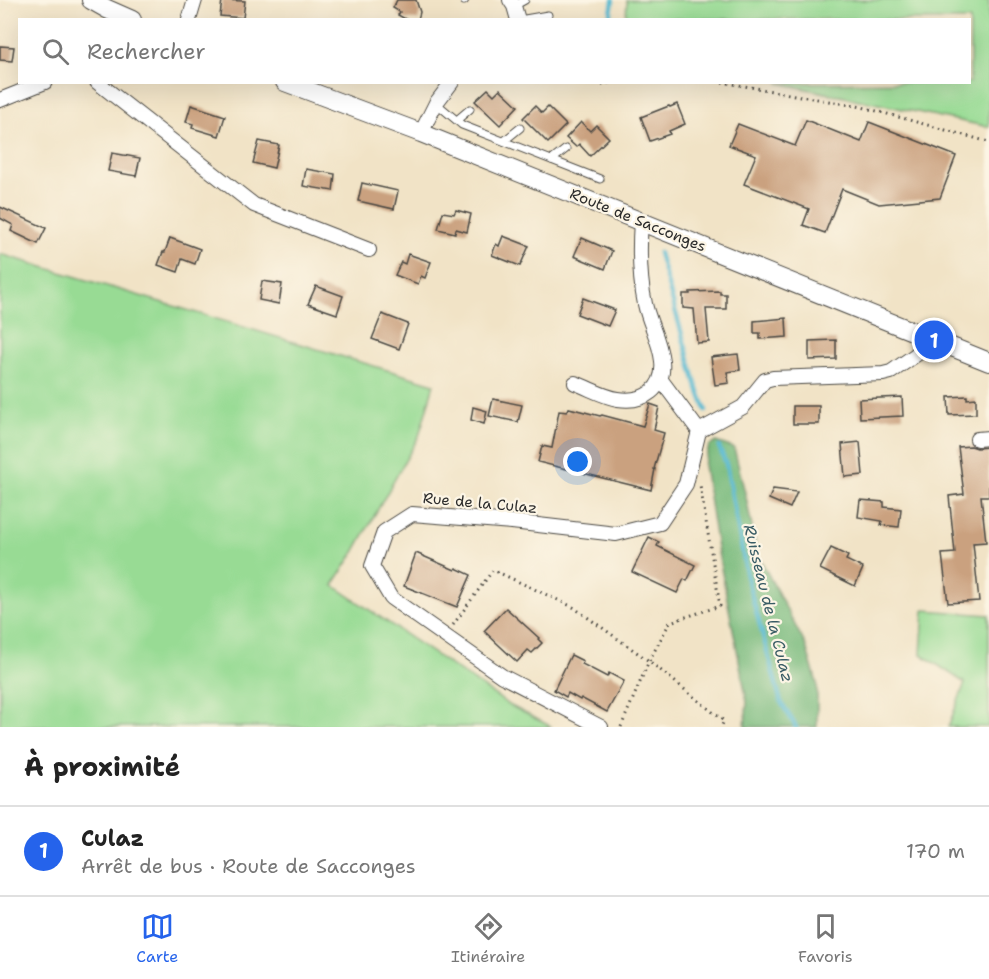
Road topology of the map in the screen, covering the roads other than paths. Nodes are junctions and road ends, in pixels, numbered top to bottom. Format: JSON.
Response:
{"nodes":[{"id":1,"x":91,"y":0,"type":"edge"},
{"id":2,"x":195,"y":0,"type":"edge"},
{"id":3,"x":517,"y":9,"type":"edge"},
{"id":4,"x":105,"y":14,"type":"edge"},
{"id":5,"x":548,"y":15,"type":"dead end"},
{"id":6,"x":123,"y":18,"type":"edge"},
{"id":7,"x":190,"y":18,"type":"edge"},
{"id":8,"x":40,"y":84,"type":"edge"},
{"id":9,"x":100,"y":84,"type":"edge"},
{"id":10,"x":290,"y":84,"type":"edge"},
{"id":11,"x":450,"y":84,"type":"edge"},
{"id":12,"x":0,"y":100,"type":"edge"},
{"id":13,"x":436,"y":103,"type":"junction"},
{"id":14,"x":470,"y":109,"type":"dead end"},
{"id":15,"x":457,"y":120,"type":"junction"},
{"id":16,"x":520,"y":128,"type":"dead end"},
{"id":17,"x":421,"y":133,"type":"junction"},
{"id":18,"x":504,"y":141,"type":"junction"},
{"id":19,"x":566,"y":149,"type":"dead end"},
{"id":20,"x":552,"y":160,"type":"junction"},
{"id":21,"x":600,"y":179,"type":"dead end"},
{"id":22,"x":641,"y":221,"type":"junction"},
{"id":23,"x":369,"y":250,"type":"dead end"},
{"id":24,"x":925,"y":336,"type":"junction"},
{"id":25,"x":989,"y":362,"type":"edge"},
{"id":26,"x":661,"y":380,"type":"junction"},
{"id":27,"x":575,"y":383,"type":"dead end"},
{"id":28,"x":699,"y":431,"type":"junction"},
{"id":29,"x":602,"y":727,"type":"edge"}],
"edges":[{"from":1,"to":4,"type":"street"},
{"from":2,"to":7,"type":"street"},
{"from":3,"to":5,"type":"lane"},
{"from":4,"to":6,"type":"street"},
{"from":8,"to":12,"type":"street"},
{"from":9,"to":23,"type":"street"},
{"from":10,"to":17,"type":"street","name":"Route de Sacconges"},
{"from":11,"to":13,"type":"street"},
{"from":13,"to":15,"type":"lane"},
{"from":13,"to":17,"type":"street"},
{"from":14,"to":15,"type":"lane"},
{"from":15,"to":18,"type":"lane"},
{"from":16,"to":18,"type":"lane"},
{"from":17,"to":22,"type":"street","name":"Route de Sacconges"},
{"from":18,"to":20,"type":"lane"},
{"from":19,"to":20,"type":"lane"},
{"from":20,"to":21,"type":"lane"},
{"from":22,"to":24,"type":"street","name":"Route de Sacconges"},
{"from":22,"to":26,"type":"street"},
{"from":24,"to":25,"type":"street","name":"Route de Sacconges"},
{"from":24,"to":28,"type":"street"},
{"from":26,"to":27,"type":"street"},
{"from":26,"to":28,"type":"street"},
{"from":28,"to":29,"type":"street","name":"Rue de la Culaz"}]}
